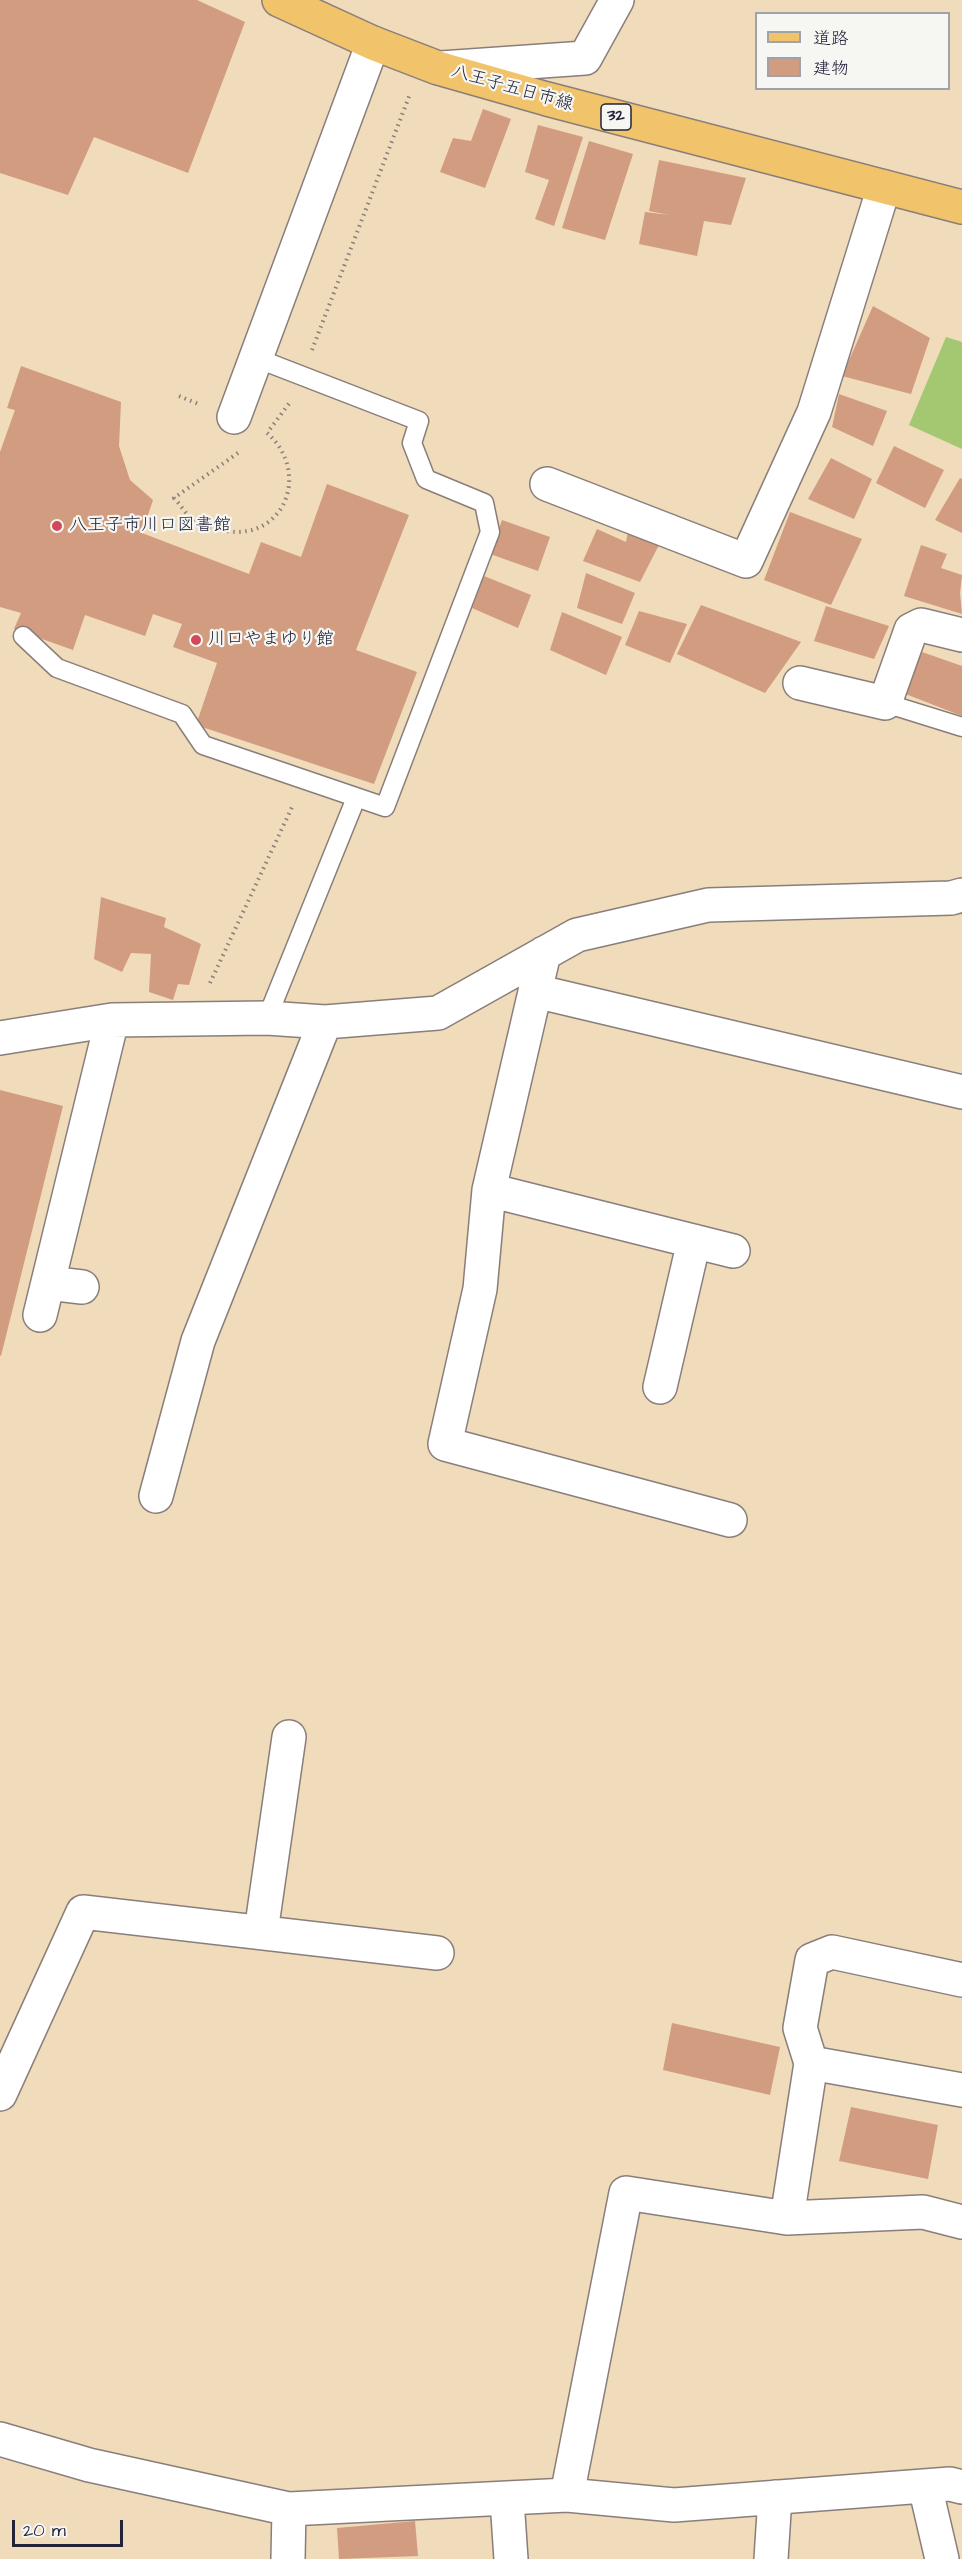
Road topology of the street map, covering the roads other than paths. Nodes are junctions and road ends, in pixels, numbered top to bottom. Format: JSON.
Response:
{"nodes":[{"id":1,"x":617,"y":0,"type":"edge"},
{"id":2,"x":290,"y":2,"type":"edge"},
{"id":3,"x":373,"y":44,"type":"junction"},
{"id":4,"x":430,"y":65,"type":"junction"},
{"id":5,"x":884,"y":187,"type":"junction"},
{"id":6,"x":962,"y":207,"type":"edge"},
{"id":7,"x":256,"y":358,"type":"junction"},
{"id":8,"x":234,"y":417,"type":"dead end"},
{"id":9,"x":547,"y":484,"type":"dead end"},
{"id":10,"x":962,"y":635,"type":"edge"},
{"id":11,"x":22,"y":636,"type":"dead end"},
{"id":12,"x":800,"y":683,"type":"dead end"},
{"id":13,"x":885,"y":703,"type":"junction"},
{"id":14,"x":962,"y":727,"type":"edge"},
{"id":15,"x":356,"y":798,"type":"junction"},
{"id":16,"x":962,"y":895,"type":"edge"},
{"id":17,"x":544,"y":953,"type":"junction"},
{"id":18,"x":535,"y":991,"type":"junction"},
{"id":19,"x":267,"y":1018,"type":"junction"},
{"id":20,"x":112,"y":1020,"type":"junction"},
{"id":21,"x":325,"y":1022,"type":"junction"},
{"id":22,"x":0,"y":1038,"type":"edge"},
{"id":23,"x":962,"y":1092,"type":"edge"},
{"id":24,"x":489,"y":1190,"type":"junction"},
{"id":25,"x":694,"y":1241,"type":"junction"},
{"id":26,"x":734,"y":1251,"type":"dead end"},
{"id":27,"x":48,"y":1283,"type":"junction"},
{"id":28,"x":82,"y":1287,"type":"dead end"},
{"id":29,"x":40,"y":1315,"type":"dead end"},
{"id":30,"x":660,"y":1387,"type":"dead end"},
{"id":31,"x":156,"y":1496,"type":"dead end"},
{"id":32,"x":730,"y":1520,"type":"dead end"},
{"id":33,"x":290,"y":1737,"type":"dead end"},
{"id":34,"x":261,"y":1932,"type":"junction"},
{"id":35,"x":437,"y":1953,"type":"dead end"},
{"id":36,"x":962,"y":1980,"type":"edge"},
{"id":37,"x":811,"y":2063,"type":"junction"},
{"id":38,"x":962,"y":2090,"type":"edge"},
{"id":39,"x":0,"y":2094,"type":"edge"},
{"id":40,"x":787,"y":2218,"type":"junction"},
{"id":41,"x":962,"y":2222,"type":"edge"},
{"id":42,"x":0,"y":2439,"type":"edge"},
{"id":43,"x":925,"y":2486,"type":"junction"},
{"id":44,"x":962,"y":2487,"type":"edge"},
{"id":45,"x":567,"y":2495,"type":"junction"},
{"id":46,"x":775,"y":2497,"type":"junction"},
{"id":47,"x":507,"y":2500,"type":"junction"},
{"id":48,"x":289,"y":2509,"type":"junction"},
{"id":49,"x":288,"y":2559,"type":"edge"},
{"id":50,"x":511,"y":2559,"type":"edge"},
{"id":51,"x":771,"y":2559,"type":"edge"},
{"id":52,"x":942,"y":2559,"type":"edge"}],
"edges":[{"from":1,"to":4,"type":"street"},
{"from":2,"to":3,"type":"main road","name":"八王子五日市線","number":"32"},
{"from":3,"to":4,"type":"main road","name":"八王子五日市線","number":"32"},
{"from":3,"to":7,"type":"street"},
{"from":4,"to":5,"type":"main road","name":"八王子五日市線","number":"32"},
{"from":5,"to":6,"type":"main road","name":"八王子五日市線","number":"32"},
{"from":5,"to":9,"type":"street"},
{"from":7,"to":8,"type":"street"},
{"from":7,"to":15,"type":"lane"},
{"from":10,"to":13,"type":"street"},
{"from":11,"to":15,"type":"lane"},
{"from":12,"to":13,"type":"street"},
{"from":13,"to":14,"type":"lane"},
{"from":15,"to":19,"type":"lane"},
{"from":16,"to":17,"type":"street"},
{"from":17,"to":18,"type":"street"},
{"from":17,"to":21,"type":"street"},
{"from":18,"to":23,"type":"street"},
{"from":18,"to":24,"type":"street"},
{"from":19,"to":20,"type":"street"},
{"from":19,"to":21,"type":"street"},
{"from":20,"to":22,"type":"street"},
{"from":20,"to":27,"type":"street"},
{"from":21,"to":31,"type":"street"},
{"from":24,"to":25,"type":"street"},
{"from":24,"to":32,"type":"street"},
{"from":25,"to":26,"type":"street"},
{"from":25,"to":30,"type":"street"},
{"from":27,"to":28,"type":"street"},
{"from":27,"to":29,"type":"street"},
{"from":33,"to":34,"type":"street"},
{"from":34,"to":35,"type":"street"},
{"from":34,"to":39,"type":"street"},
{"from":36,"to":37,"type":"street"},
{"from":37,"to":38,"type":"street"},
{"from":37,"to":40,"type":"street"},
{"from":40,"to":41,"type":"street"},
{"from":40,"to":45,"type":"street"},
{"from":42,"to":48,"type":"street"},
{"from":43,"to":44,"type":"street"},
{"from":43,"to":46,"type":"street"},
{"from":43,"to":52,"type":"street"},
{"from":45,"to":46,"type":"street"},
{"from":45,"to":47,"type":"street"},
{"from":46,"to":51,"type":"street"},
{"from":47,"to":48,"type":"street"},
{"from":47,"to":50,"type":"street"},
{"from":48,"to":49,"type":"street"}]}
